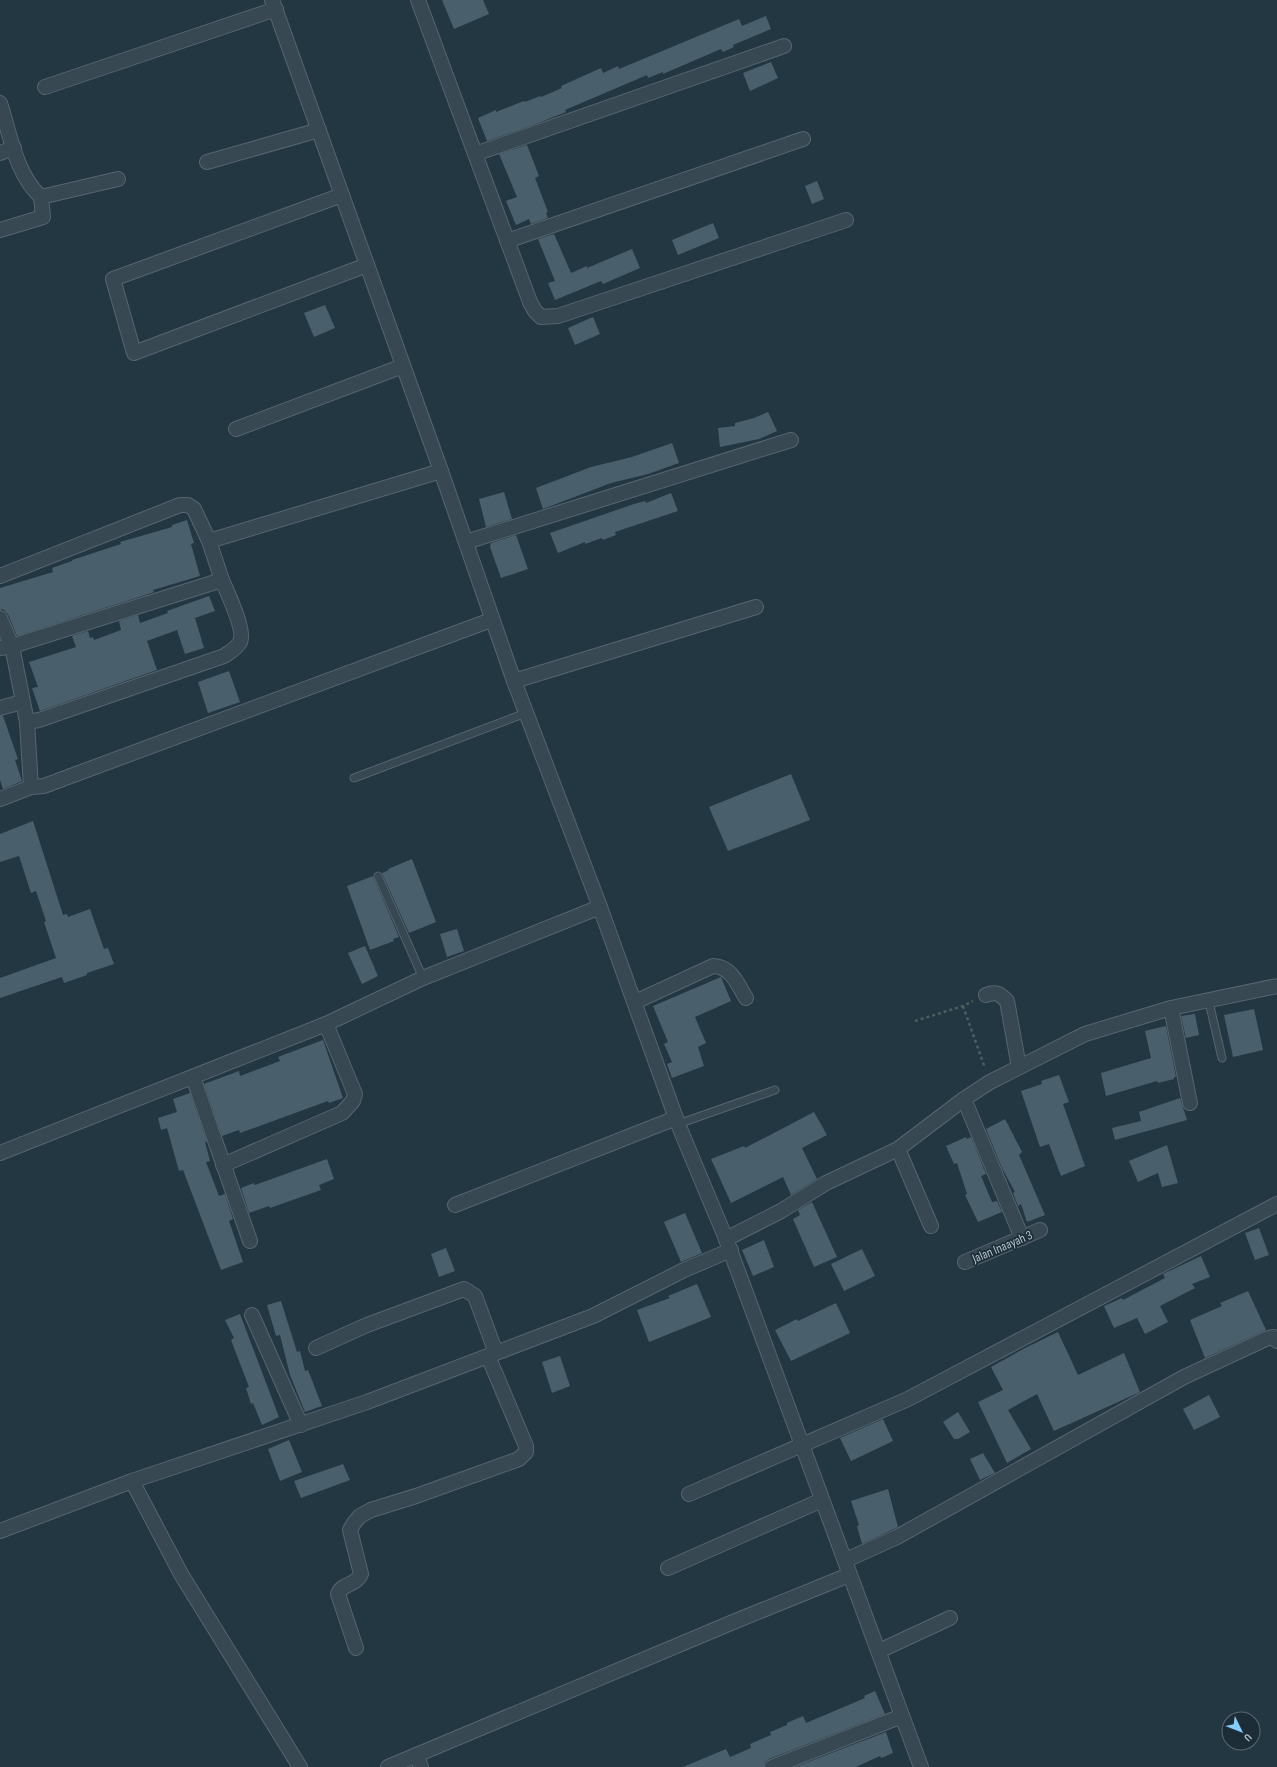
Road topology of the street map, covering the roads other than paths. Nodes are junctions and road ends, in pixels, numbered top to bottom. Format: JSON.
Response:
{"nodes":[{"id":1,"x":418,"y":0,"type":"edge"},
{"id":2,"x":274,"y":5,"type":"edge"},
{"id":3,"x":784,"y":46,"type":"dead end"},
{"id":4,"x":44,"y":87,"type":"dead end"},
{"id":5,"x":0,"y":103,"type":"edge"},
{"id":6,"x":319,"y":130,"type":"junction"},
{"id":7,"x":803,"y":139,"type":"dead end"},
{"id":8,"x":14,"y":148,"type":"junction"},
{"id":9,"x":0,"y":153,"type":"edge"},
{"id":10,"x":475,"y":154,"type":"junction"},
{"id":11,"x":207,"y":162,"type":"dead end"},
{"id":12,"x":118,"y":180,"type":"dead end"},
{"id":13,"x":342,"y":195,"type":"junction"},
{"id":14,"x":41,"y":198,"type":"junction"},
{"id":15,"x":846,"y":220,"type":"dead end"},
{"id":16,"x":0,"y":230,"type":"edge"},
{"id":17,"x":507,"y":241,"type":"junction"},
{"id":18,"x":367,"y":265,"type":"junction"},
{"id":19,"x":403,"y":366,"type":"junction"},
{"id":20,"x":236,"y":429,"type":"dead end"},
{"id":21,"x":791,"y":440,"type":"dead end"},
{"id":22,"x":441,"y":471,"type":"junction"},
{"id":23,"x":209,"y":541,"type":"junction"},
{"id":24,"x":466,"y":542,"type":"junction"},
{"id":25,"x":0,"y":576,"type":"edge"},
{"id":26,"x":222,"y":580,"type":"junction"},
{"id":27,"x":756,"y":607,"type":"dead end"},
{"id":28,"x":0,"y":618,"type":"edge"},
{"id":29,"x":491,"y":620,"type":"junction"},
{"id":30,"x":6,"y":647,"type":"edge"},
{"id":31,"x":514,"y":681,"type":"junction"},
{"id":32,"x":22,"y":702,"type":"junction"},
{"id":33,"x":0,"y":708,"type":"edge"},
{"id":34,"x":526,"y":713,"type":"junction"},
{"id":35,"x":27,"y":722,"type":"junction"},
{"id":36,"x":354,"y":778,"type":"dead end"},
{"id":37,"x":31,"y":787,"type":"junction"},
{"id":38,"x":0,"y":799,"type":"edge"},
{"id":39,"x":378,"y":876,"type":"dead end"},
{"id":40,"x":600,"y":907,"type":"junction"},
{"id":41,"x":423,"y":978,"type":"junction"},
{"id":42,"x":1277,"y":988,"type":"edge"},
{"id":43,"x":986,"y":995,"type":"road end"},
{"id":44,"x":746,"y":998,"type":"dead end"},
{"id":45,"x":635,"y":1002,"type":"junction"},
{"id":46,"x":1209,"y":1002,"type":"junction"},
{"id":47,"x":1171,"y":1008,"type":"junction"},
{"id":48,"x":326,"y":1024,"type":"junction"},
{"id":49,"x":1222,"y":1058,"type":"dead end"},
{"id":50,"x":1019,"y":1067,"type":"junction"},
{"id":51,"x":193,"y":1077,"type":"junction"},
{"id":52,"x":775,"y":1090,"type":"dead end"},
{"id":53,"x":964,"y":1099,"type":"junction"},
{"id":54,"x":1190,"y":1103,"type":"dead end"},
{"id":55,"x":677,"y":1121,"type":"junction"},
{"id":56,"x":898,"y":1149,"type":"junction"},
{"id":57,"x":0,"y":1153,"type":"edge"},
{"id":58,"x":223,"y":1165,"type":"junction"},
{"id":59,"x":1277,"y":1204,"type":"edge"},
{"id":60,"x":455,"y":1205,"type":"dead end"},
{"id":61,"x":931,"y":1226,"type":"dead end"},
{"id":62,"x":1040,"y":1230,"type":"dead end"},
{"id":63,"x":1022,"y":1238,"type":"junction"},
{"id":64,"x":250,"y":1241,"type":"dead end"},
{"id":65,"x":728,"y":1244,"type":"junction"},
{"id":66,"x":965,"y":1262,"type":"dead end"},
{"id":67,"x":252,"y":1315,"type":"dead end"},
{"id":68,"x":1277,"y":1341,"type":"edge"},
{"id":69,"x":316,"y":1348,"type":"dead end"},
{"id":70,"x":492,"y":1354,"type":"junction"},
{"id":71,"x":301,"y":1425,"type":"junction"},
{"id":72,"x":802,"y":1446,"type":"junction"},
{"id":73,"x":132,"y":1481,"type":"junction"},
{"id":74,"x":689,"y":1494,"type":"dead end"},
{"id":75,"x":822,"y":1500,"type":"junction"},
{"id":76,"x":0,"y":1531,"type":"edge"},
{"id":77,"x":846,"y":1560,"type":"junction"},
{"id":78,"x":668,"y":1568,"type":"dead end"},
{"id":79,"x":849,"y":1575,"type":"junction"},
{"id":80,"x":950,"y":1618,"type":"dead end"},
{"id":81,"x":356,"y":1648,"type":"dead end"},
{"id":82,"x":879,"y":1651,"type":"junction"},
{"id":83,"x":902,"y":1716,"type":"junction"},
{"id":84,"x":418,"y":1761,"type":"edge"},
{"id":85,"x":300,"y":1767,"type":"edge"},
{"id":86,"x":388,"y":1767,"type":"edge"},
{"id":87,"x":772,"y":1767,"type":"edge"},
{"id":88,"x":921,"y":1767,"type":"edge"}],
"edges":[{"from":1,"to":10,"type":"street"},
{"from":2,"to":4,"type":"street"},
{"from":2,"to":6,"type":"street"},
{"from":3,"to":10,"type":"street"},
{"from":5,"to":8,"type":"street"},
{"from":6,"to":11,"type":"street"},
{"from":6,"to":13,"type":"street"},
{"from":7,"to":17,"type":"street"},
{"from":8,"to":9,"type":"street"},
{"from":8,"to":14,"type":"street"},
{"from":10,"to":17,"type":"street"},
{"from":12,"to":14,"type":"street"},
{"from":13,"to":18,"type":"street"},
{"from":13,"to":18,"type":"street"},
{"from":14,"to":16,"type":"street"},
{"from":15,"to":17,"type":"street"},
{"from":18,"to":19,"type":"street"},
{"from":19,"to":20,"type":"street"},
{"from":19,"to":22,"type":"street"},
{"from":21,"to":24,"type":"street"},
{"from":22,"to":23,"type":"street"},
{"from":22,"to":24,"type":"street"},
{"from":23,"to":25,"type":"street"},
{"from":23,"to":26,"type":"street"},
{"from":24,"to":29,"type":"street"},
{"from":26,"to":30,"type":"street"},
{"from":26,"to":35,"type":"street"},
{"from":27,"to":31,"type":"street"},
{"from":28,"to":30,"type":"street"},
{"from":29,"to":31,"type":"street"},
{"from":29,"to":37,"type":"street"},
{"from":30,"to":32,"type":"street"},
{"from":31,"to":34,"type":"street"},
{"from":32,"to":33,"type":"street"},
{"from":32,"to":35,"type":"street"},
{"from":34,"to":36,"type":"lane"},
{"from":34,"to":40,"type":"street"},
{"from":35,"to":37,"type":"street"},
{"from":37,"to":38,"type":"street"},
{"from":39,"to":41,"type":"lane"},
{"from":40,"to":41,"type":"street"},
{"from":40,"to":45,"type":"street"},
{"from":41,"to":48,"type":"street"},
{"from":42,"to":46,"type":"street"},
{"from":43,"to":50,"type":"street"},
{"from":44,"to":45,"type":"street"},
{"from":45,"to":55,"type":"street"},
{"from":46,"to":47,"type":"street"},
{"from":46,"to":49,"type":"lane"},
{"from":47,"to":50,"type":"street"},
{"from":47,"to":54,"type":"street"},
{"from":48,"to":51,"type":"street"},
{"from":48,"to":58,"type":"street"},
{"from":50,"to":53,"type":"street"},
{"from":51,"to":57,"type":"street"},
{"from":51,"to":58,"type":"street"},
{"from":52,"to":55,"type":"lane"},
{"from":53,"to":56,"type":"street"},
{"from":53,"to":63,"type":"street"},
{"from":55,"to":60,"type":"street"},
{"from":55,"to":65,"type":"street"},
{"from":56,"to":61,"type":"street"},
{"from":56,"to":65,"type":"street"},
{"from":58,"to":64,"type":"street"},
{"from":59,"to":72,"type":"street"},
{"from":62,"to":63,"type":"street","name":"Jalan Inaayah 3"},
{"from":63,"to":66,"type":"street","name":"Jalan Inaayah 3"},
{"from":65,"to":70,"type":"street"},
{"from":65,"to":72,"type":"street"},
{"from":67,"to":71,"type":"street"},
{"from":68,"to":77,"type":"street"},
{"from":69,"to":70,"type":"street"},
{"from":70,"to":71,"type":"street"},
{"from":70,"to":81,"type":"street"},
{"from":71,"to":73,"type":"street"},
{"from":72,"to":74,"type":"street"},
{"from":72,"to":75,"type":"street"},
{"from":73,"to":76,"type":"street"},
{"from":73,"to":85,"type":"street"},
{"from":75,"to":77,"type":"street"},
{"from":75,"to":78,"type":"street"},
{"from":77,"to":79,"type":"street"},
{"from":79,"to":82,"type":"street"},
{"from":79,"to":84,"type":"street"},
{"from":80,"to":82,"type":"street"},
{"from":82,"to":83,"type":"street"},
{"from":83,"to":87,"type":"street"},
{"from":83,"to":88,"type":"street"},
{"from":84,"to":86,"type":"street"}]}
